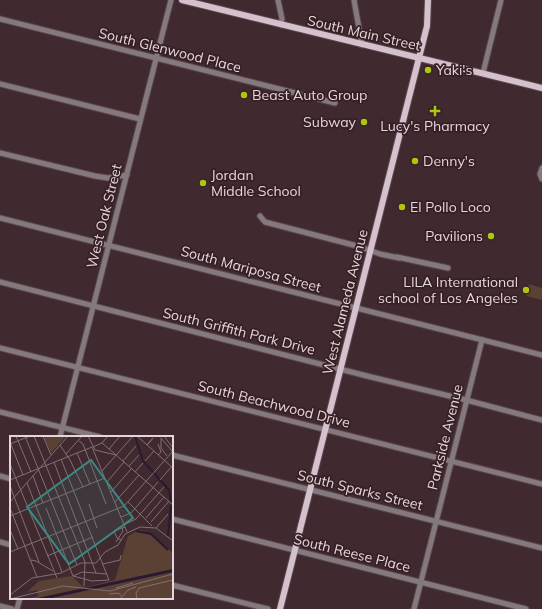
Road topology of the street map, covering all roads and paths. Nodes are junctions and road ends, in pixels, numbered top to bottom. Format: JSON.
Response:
{"nodes":[{"id":1,"x":171,"y":0,"type":"edge"},
{"id":2,"x":182,"y":0,"type":"edge"},
{"id":3,"x":278,"y":0,"type":"edge"},
{"id":4,"x":354,"y":0,"type":"edge"},
{"id":5,"x":428,"y":0,"type":"edge"},
{"id":6,"x":502,"y":0,"type":"edge"},
{"id":7,"x":204,"y":3,"type":"edge"},
{"id":8,"x":0,"y":19,"type":"edge"},
{"id":9,"x":281,"y":25,"type":"junction"},
{"id":10,"x":362,"y":45,"type":"junction"},
{"id":11,"x":156,"y":58,"type":"junction"},
{"id":12,"x":418,"y":59,"type":"junction"},
{"id":13,"x":483,"y":73,"type":"junction"},
{"id":14,"x":0,"y":84,"type":"edge"},
{"id":15,"x":542,"y":88,"type":"edge"},
{"id":16,"x":335,"y":103,"type":"dead end"},
{"id":17,"x":140,"y":119,"type":"junction"},
{"id":18,"x":0,"y":153,"type":"edge"},
{"id":19,"x":542,"y":168,"type":"edge"},
{"id":20,"x":127,"y":175,"type":"junction"},
{"id":21,"x":542,"y":179,"type":"edge"},
{"id":22,"x":260,"y":216,"type":"dead end"},
{"id":23,"x":0,"y":218,"type":"edge"},
{"id":24,"x":109,"y":245,"type":"junction"},
{"id":25,"x":370,"y":250,"type":"junction"},
{"id":26,"x":448,"y":268,"type":"dead end"},
{"id":27,"x":0,"y":282,"type":"edge"},
{"id":28,"x":94,"y":306,"type":"junction"},
{"id":29,"x":356,"y":309,"type":"junction"},
{"id":30,"x":482,"y":340,"type":"junction"},
{"id":31,"x":0,"y":348,"type":"edge"},
{"id":32,"x":542,"y":355,"type":"edge"},
{"id":33,"x":78,"y":367,"type":"junction"},
{"id":34,"x":340,"y":369,"type":"junction"},
{"id":35,"x":466,"y":400,"type":"junction"},
{"id":36,"x":0,"y":412,"type":"edge"},
{"id":37,"x":542,"y":420,"type":"edge"},
{"id":38,"x":62,"y":427,"type":"junction"},
{"id":39,"x":325,"y":430,"type":"junction"},
{"id":40,"x":60,"y":436,"type":"edge"},
{"id":41,"x":96,"y":436,"type":"edge"},
{"id":42,"x":173,"y":455,"type":"edge"},
{"id":43,"x":451,"y":461,"type":"junction"},
{"id":44,"x":0,"y":476,"type":"edge"},
{"id":45,"x":10,"y":479,"type":"edge"},
{"id":46,"x":542,"y":484,"type":"edge"},
{"id":47,"x":310,"y":491,"type":"junction"},
{"id":48,"x":173,"y":519,"type":"edge"},
{"id":49,"x":436,"y":522,"type":"junction"},
{"id":50,"x":0,"y":542,"type":"edge"},
{"id":51,"x":10,"y":545,"type":"edge"},
{"id":52,"x":542,"y":548,"type":"edge"},
{"id":53,"x":295,"y":551,"type":"junction"},
{"id":54,"x":420,"y":582,"type":"junction"},
{"id":55,"x":173,"y":585,"type":"edge"},
{"id":56,"x":20,"y":599,"type":"edge"},
{"id":57,"x":0,"y":606,"type":"edge"},
{"id":58,"x":12,"y":609,"type":"edge"},
{"id":59,"x":17,"y":609,"type":"edge"},
{"id":60,"x":268,"y":609,"type":"edge"},
{"id":61,"x":280,"y":609,"type":"edge"},
{"id":62,"x":414,"y":609,"type":"edge"},
{"id":63,"x":526,"y":609,"type":"edge"}],
"edges":[{"from":1,"to":11,"type":"street","name":"West Oak Street"},
{"from":2,"to":7,"type":"main road","name":"South Main Street"},
{"from":3,"to":9,"type":"street"},
{"from":4,"to":10,"type":"street"},
{"from":5,"to":12,"type":"main road","name":"West Alameda Avenue"},
{"from":6,"to":13,"type":"street"},
{"from":7,"to":9,"type":"main road","name":"South Main Street"},
{"from":8,"to":11,"type":"street","name":"South Glenwood Place"},
{"from":9,"to":10,"type":"main road","name":"South Main Street"},
{"from":10,"to":12,"type":"main road","name":"South Main Street"},
{"from":11,"to":16,"type":"street","name":"South Glenwood Place"},
{"from":11,"to":17,"type":"street","name":"West Oak Street"},
{"from":12,"to":13,"type":"main road","name":"South Main Street"},
{"from":12,"to":25,"type":"main road","name":"West Alameda Avenue"},
{"from":13,"to":15,"type":"main road","name":"South Main Street"},
{"from":14,"to":17,"type":"street"},
{"from":17,"to":20,"type":"street","name":"West Oak Street"},
{"from":18,"to":20,"type":"street"},
{"from":19,"to":21,"type":"street"},
{"from":20,"to":24,"type":"street","name":"West Oak Street"},
{"from":22,"to":25,"type":"street"},
{"from":23,"to":24,"type":"street","name":"South Mariposa Street"},
{"from":24,"to":28,"type":"street","name":"West Oak Street"},
{"from":24,"to":29,"type":"street","name":"South Mariposa Street"},
{"from":25,"to":26,"type":"street"},
{"from":25,"to":29,"type":"main road","name":"West Alameda Avenue"},
{"from":27,"to":28,"type":"street","name":"South Griffith Park Drive"},
{"from":28,"to":33,"type":"street","name":"West Oak Street"},
{"from":28,"to":34,"type":"street","name":"South Griffith Park Drive"},
{"from":29,"to":30,"type":"street","name":"South Mariposa Street"},
{"from":29,"to":34,"type":"main road","name":"West Alameda Avenue"},
{"from":30,"to":32,"type":"street","name":"South Mariposa Street"},
{"from":30,"to":35,"type":"street","name":"Parkside Avenue"},
{"from":31,"to":33,"type":"street","name":"South Beachwood Drive"},
{"from":33,"to":38,"type":"street","name":"West Oak Street"},
{"from":33,"to":39,"type":"street","name":"South Beachwood Drive"},
{"from":34,"to":35,"type":"street","name":"South Griffith Park Drive"},
{"from":34,"to":39,"type":"main road","name":"West Alameda Avenue"},
{"from":35,"to":37,"type":"street","name":"South Griffith Park Drive"},
{"from":35,"to":43,"type":"street","name":"Parkside Avenue"},
{"from":36,"to":38,"type":"street"},
{"from":38,"to":40,"type":"street","name":"West Oak Street"},
{"from":38,"to":41,"type":"street"},
{"from":39,"to":43,"type":"street","name":"South Beachwood Drive"},
{"from":39,"to":47,"type":"main road","name":"West Alameda Avenue"},
{"from":42,"to":47,"type":"street","name":"South Sparks Street"},
{"from":43,"to":46,"type":"street","name":"South Beachwood Drive"},
{"from":43,"to":49,"type":"street","name":"Parkside Avenue"},
{"from":44,"to":45,"type":"street"},
{"from":47,"to":49,"type":"street","name":"South Sparks Street"},
{"from":47,"to":53,"type":"main road","name":"West Alameda Avenue"},
{"from":48,"to":53,"type":"street","name":"South Reese Place"},
{"from":49,"to":52,"type":"street","name":"South Sparks Street"},
{"from":49,"to":54,"type":"street","name":"Parkside Avenue"},
{"from":50,"to":51,"type":"street"},
{"from":53,"to":54,"type":"street","name":"South Reese Place"},
{"from":53,"to":61,"type":"main road","name":"West Alameda Avenue"},
{"from":54,"to":62,"type":"street","name":"Parkside Avenue"},
{"from":54,"to":63,"type":"street","name":"South Reese Place"},
{"from":55,"to":60,"type":"street"},
{"from":56,"to":59,"type":"street"},
{"from":57,"to":58,"type":"street"}]}
